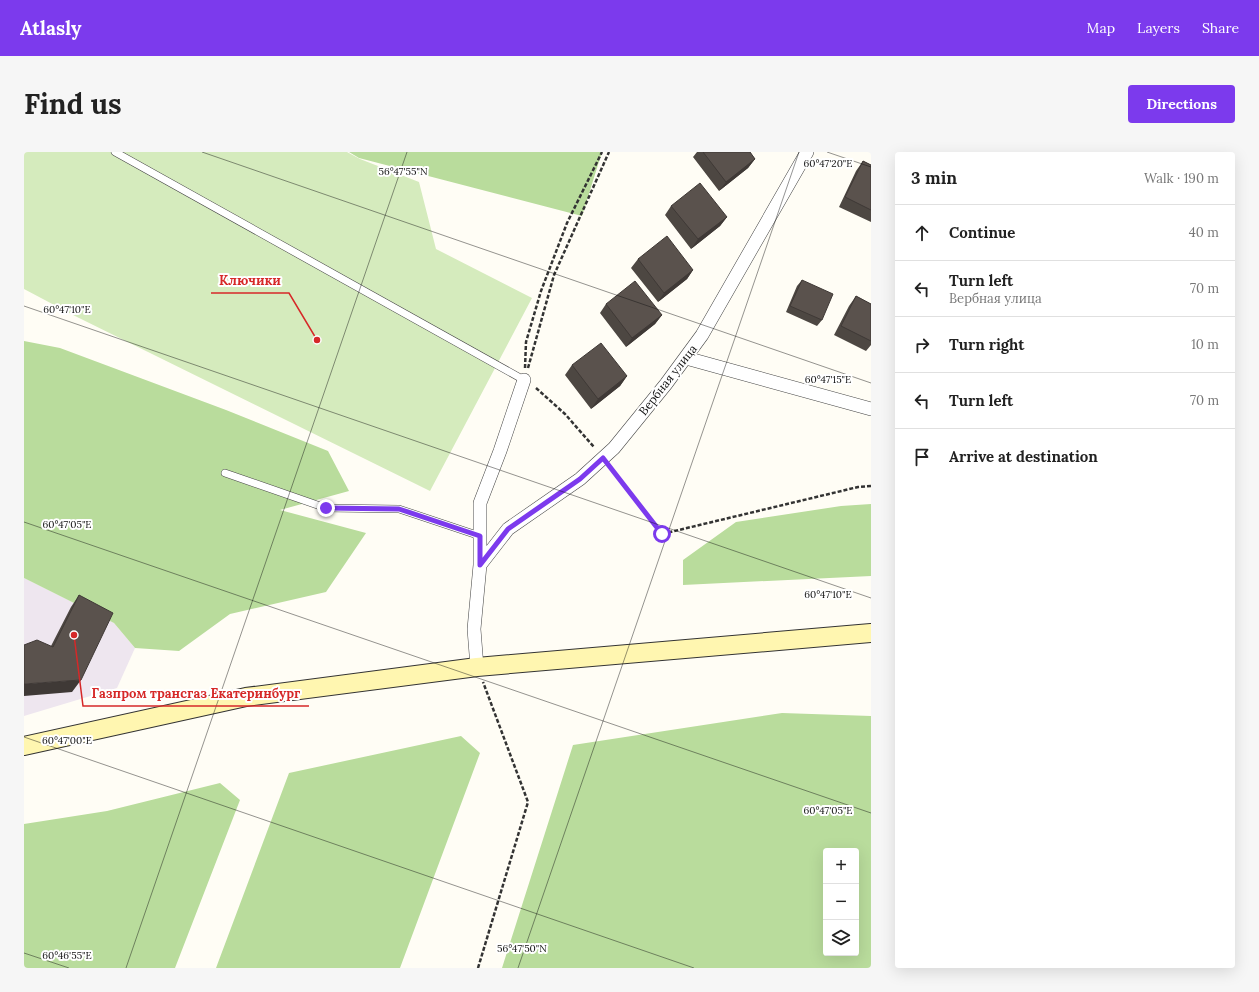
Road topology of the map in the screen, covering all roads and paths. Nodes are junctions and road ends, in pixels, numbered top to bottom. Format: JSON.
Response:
{"nodes":[{"id":1,"x":115,"y":152,"type":"edge"},
{"id":2,"x":602,"y":152,"type":"edge"},
{"id":3,"x":610,"y":152,"type":"edge"},
{"id":4,"x":807,"y":152,"type":"edge"},
{"id":5,"x":686,"y":358,"type":"junction"},
{"id":6,"x":524,"y":380,"type":"junction"},
{"id":7,"x":871,"y":409,"type":"edge"},
{"id":8,"x":603,"y":458,"type":"junction"},
{"id":9,"x":225,"y":473,"type":"dead end"},
{"id":10,"x":871,"y":486,"type":"edge"},
{"id":11,"x":480,"y":536,"type":"junction"},
{"id":12,"x":480,"y":565,"type":"junction"},
{"id":13,"x":871,"y":633,"type":"edge"},
{"id":14,"x":477,"y":667,"type":"junction"},
{"id":15,"x":24,"y":746,"type":"edge"},
{"id":16,"x":478,"y":968,"type":"edge"}],
"edges":[{"from":1,"to":6,"type":"lane"},
{"from":2,"to":6,"type":"path"},
{"from":3,"to":6,"type":"path"},
{"from":4,"to":5,"type":"street","name":"Вербная улица"},
{"from":5,"to":7,"type":"street"},
{"from":5,"to":8,"type":"street","name":"Вербная улица"},
{"from":6,"to":8,"type":"path"},
{"from":6,"to":11,"type":"street"},
{"from":8,"to":10,"type":"path"},
{"from":8,"to":12,"type":"street","name":"Вербная улица"},
{"from":9,"to":11,"type":"lane"},
{"from":11,"to":12,"type":"street"},
{"from":12,"to":14,"type":"street"},
{"from":13,"to":14,"type":"main road"},
{"from":14,"to":15,"type":"main road"},
{"from":14,"to":16,"type":"path"}]}
